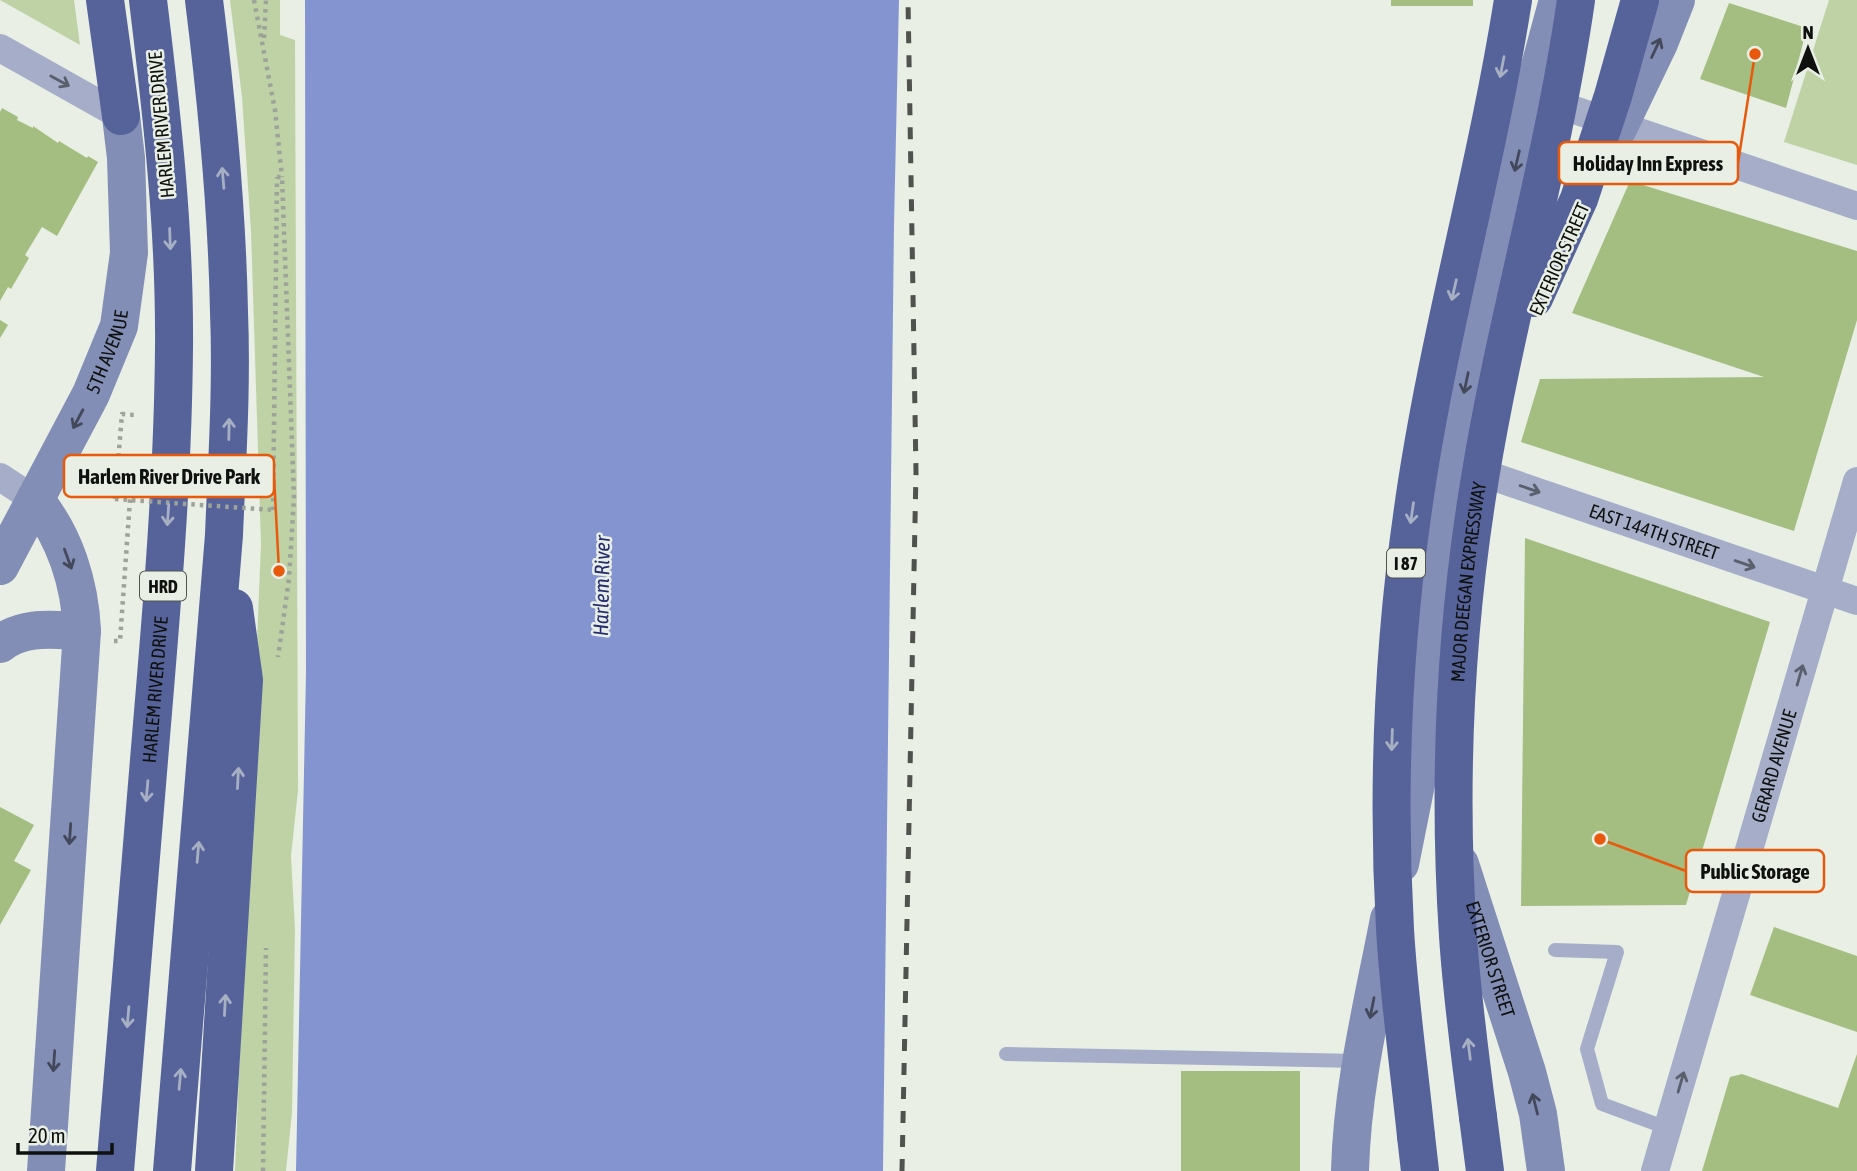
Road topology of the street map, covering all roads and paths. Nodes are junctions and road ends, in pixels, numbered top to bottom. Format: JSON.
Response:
{"nodes":[{"id":1,"x":105,"y":0,"type":"edge"},
{"id":2,"x":148,"y":0,"type":"edge"},
{"id":3,"x":204,"y":0,"type":"edge"},
{"id":4,"x":254,"y":0,"type":"edge"},
{"id":5,"x":266,"y":0,"type":"edge"},
{"id":6,"x":1513,"y":0,"type":"edge"},
{"id":7,"x":1558,"y":0,"type":"edge"},
{"id":8,"x":1576,"y":0,"type":"edge"},
{"id":9,"x":1640,"y":0,"type":"edge"},
{"id":10,"x":1676,"y":0,"type":"edge"},
{"id":11,"x":263,"y":46,"type":"junction"},
{"id":12,"x":0,"y":48,"type":"edge"},
{"id":13,"x":1532,"y":96,"type":"junction"},
{"id":14,"x":121,"y":116,"type":"junction"},
{"id":15,"x":1619,"y":125,"type":"junction"},
{"id":16,"x":1857,"y":206,"type":"edge"},
{"id":17,"x":1501,"y":370,"type":"junction"},
{"id":18,"x":135,"y":428,"type":"dead end"},
{"id":19,"x":133,"y":455,"type":"dead end"},
{"id":20,"x":1458,"y":465,"type":"junction"},
{"id":21,"x":0,"y":477,"type":"edge"},
{"id":22,"x":1857,"y":481,"type":"edge"},
{"id":23,"x":34,"y":500,"type":"junction"},
{"id":24,"x":223,"y":536,"type":"junction"},
{"id":25,"x":0,"y":566,"type":"edge"},
{"id":26,"x":1825,"y":591,"type":"junction"},
{"id":27,"x":1857,"y":601,"type":"edge"},
{"id":28,"x":96,"y":635,"type":"junction"},
{"id":29,"x":0,"y":644,"type":"edge"},
{"id":30,"x":1423,"y":749,"type":"junction"},
{"id":31,"x":1460,"y":864,"type":"junction"},
{"id":32,"x":1399,"y":869,"type":"junction"},
{"id":33,"x":1555,"y":950,"type":"dead end"},
{"id":34,"x":1006,"y":1054,"type":"dead end"},
{"id":35,"x":1361,"y":1062,"type":"junction"},
{"id":36,"x":1667,"y":1128,"type":"junction"},
{"id":37,"x":1418,"y":1153,"type":"edge"},
{"id":38,"x":46,"y":1171,"type":"edge"},
{"id":39,"x":116,"y":1171,"type":"edge"},
{"id":40,"x":172,"y":1171,"type":"edge"},
{"id":41,"x":214,"y":1171,"type":"edge"},
{"id":42,"x":1350,"y":1171,"type":"edge"},
{"id":43,"x":1485,"y":1171,"type":"edge"},
{"id":44,"x":1546,"y":1171,"type":"edge"},
{"id":45,"x":1655,"y":1171,"type":"edge"}],
"edges":[{"from":1,"to":14,"type":"highway"},
{"from":2,"to":39,"type":"highway","name":"HARLEM RIVER DRIVE","number":"HRD","one_way":true},
{"from":24,"to":3,"type":"highway","one_way":true},
{"from":4,"to":11,"type":"path"},
{"from":5,"to":11,"type":"path"},
{"from":6,"to":37,"type":"highway","number":"I 87","one_way":true,"bridge":true},
{"from":7,"to":13,"type":"main road","name":"EXTERIOR STREET"},
{"from":8,"to":17,"type":"highway","name":"MAJOR DEEGAN EXPRESSWAY","bridge":true},
{"from":9,"to":17,"type":"highway","bridge":true},
{"from":15,"to":10,"type":"main road","name":"EXTERIOR STREET","one_way":true},
{"from":11,"to":18,"type":"path","bridge":true},
{"from":12,"to":14,"type":"street","one_way":true},
{"from":13,"to":15,"type":"street"},
{"from":13,"to":20,"type":"main road","name":"EXTERIOR STREET","one_way":true},
{"from":14,"to":23,"type":"main road","name":"5TH AVENUE","one_way":true},
{"from":15,"to":16,"type":"street"},
{"from":15,"to":20,"type":"main road","name":"EXTERIOR STREET"},
{"from":43,"to":17,"type":"highway","name":"MAJOR DEEGAN EXPRESSWAY","one_way":true,"bridge":true},
{"from":19,"to":28,"type":"path"},
{"from":20,"to":26,"type":"street","name":"EAST 144TH STREET","one_way":true},
{"from":20,"to":30,"type":"main road","name":"EXTERIOR STREET"},
{"from":21,"to":23,"type":"street"},
{"from":22,"to":26,"type":"street","name":"GERARD AVENUE"},
{"from":23,"to":25,"type":"main road","name":"5TH AVENUE"},
{"from":23,"to":28,"type":"main road","one_way":true},
{"from":40,"to":24,"type":"highway","one_way":true},
{"from":41,"to":24,"type":"highway","one_way":true},
{"from":26,"to":27,"type":"street","name":"EAST 144TH STREET"},
{"from":36,"to":26,"type":"street","name":"GERARD AVENUE","one_way":true},
{"from":28,"to":29,"type":"main road"},
{"from":28,"to":38,"type":"main road","one_way":true},
{"from":30,"to":31,"type":"main road","name":"EXTERIOR STREET"},
{"from":30,"to":32,"type":"main road","name":"EXTERIOR STREET"},
{"from":31,"to":32,"type":"main road"},
{"from":44,"to":31,"type":"main road","name":"EXTERIOR STREET","one_way":true},
{"from":32,"to":35,"type":"main road","name":"EXTERIOR STREET","one_way":true},
{"from":33,"to":36,"type":"lane"},
{"from":34,"to":35,"type":"lane"},
{"from":35,"to":42,"type":"main road","name":"EXTERIOR STREET"},
{"from":36,"to":45,"type":"street","name":"GERARD AVENUE"}]}
